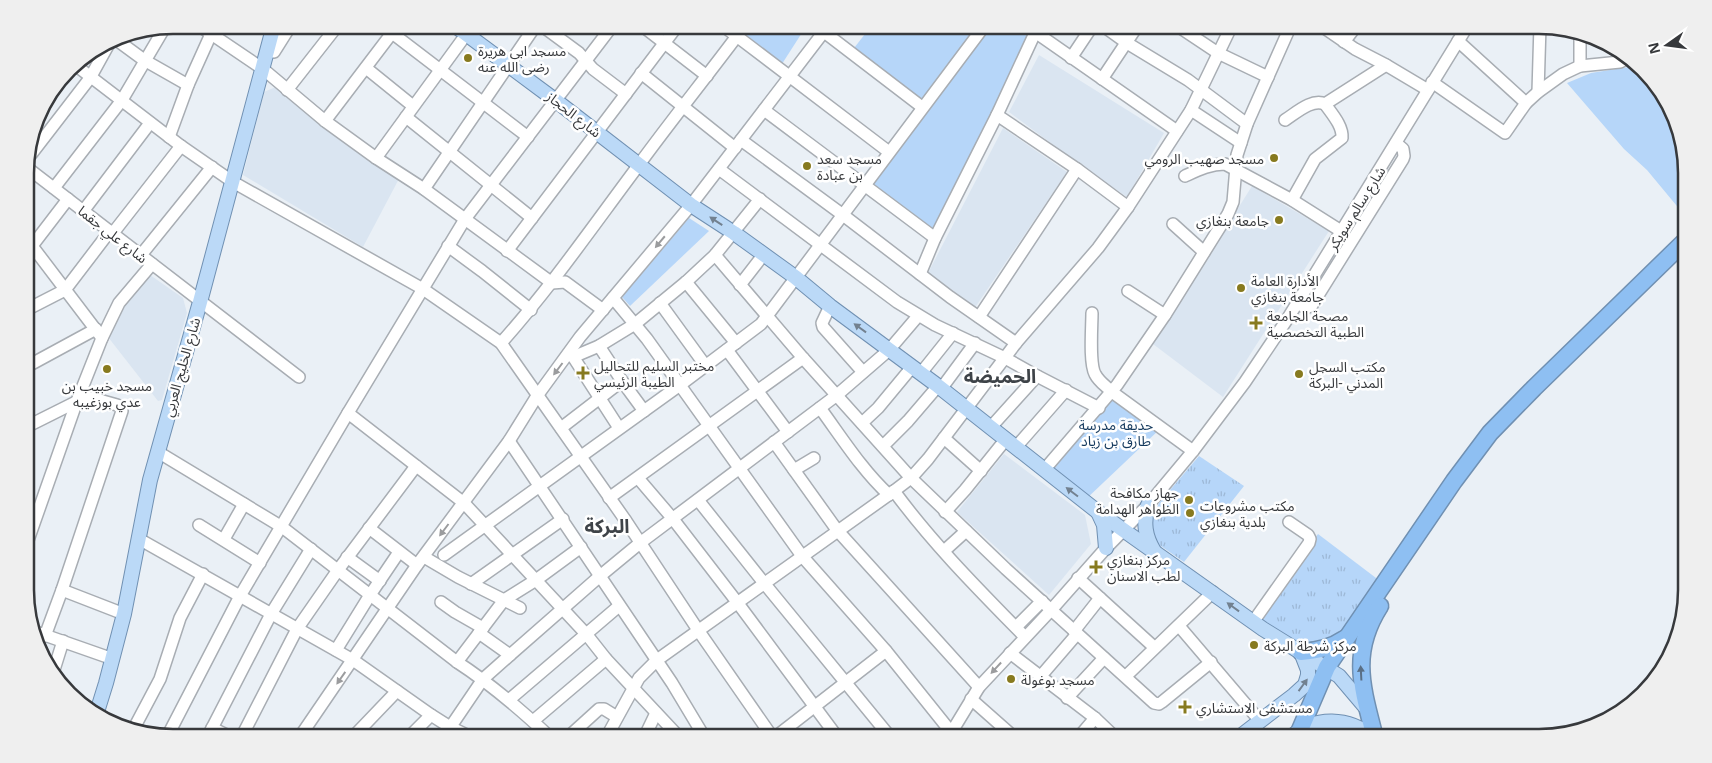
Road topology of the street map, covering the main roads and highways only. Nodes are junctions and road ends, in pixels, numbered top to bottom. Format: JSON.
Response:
{"nodes":[{"id":1,"x":272,"y":34,"type":"edge"},
{"id":2,"x":474,"y":34,"type":"edge"},
{"id":3,"x":1678,"y":248,"type":"edge"},
{"id":4,"x":1678,"y":258,"type":"edge"},
{"id":5,"x":1148,"y":505,"type":"road end"},
{"id":6,"x":1098,"y":512,"type":"junction"},
{"id":7,"x":1106,"y":548,"type":"road end"},
{"id":8,"x":1155,"y":552,"type":"junction"},
{"id":9,"x":1354,"y":636,"type":"junction"},
{"id":10,"x":1301,"y":652,"type":"junction"},
{"id":11,"x":1327,"y":667,"type":"junction"},
{"id":12,"x":98,"y":707,"type":"edge"},
{"id":13,"x":1368,"y":710,"type":"junction"},
{"id":14,"x":1250,"y":729,"type":"edge"},
{"id":15,"x":1297,"y":729,"type":"edge"},
{"id":16,"x":1304,"y":729,"type":"edge"},
{"id":17,"x":1363,"y":729,"type":"edge"},
{"id":18,"x":1373,"y":729,"type":"edge"}],
"edges":[{"from":1,"to":12,"type":"main road","name":"شارع الخليج العربي"},
{"from":6,"to":2,"type":"main road","name":"شارع الحجاز","one_way":true},
{"from":3,"to":9,"type":"highway"},
{"from":4,"to":9,"type":"highway"},
{"from":5,"to":8,"type":"main road"},
{"from":6,"to":7,"type":"main road"},
{"from":6,"to":8,"type":"main road","name":"شارع الحجاز"},
{"from":10,"to":8,"type":"main road","name":"شارع الحجاز","one_way":true},
{"from":9,"to":10,"type":"highway"},
{"from":9,"to":11,"type":"highway"},
{"from":13,"to":9,"type":"highway","one_way":true},
{"from":10,"to":11,"type":"main road","name":"شارع الحجاز"},
{"from":14,"to":10,"type":"main road","one_way":true},
{"from":11,"to":13,"type":"main road","name":"شارع الحجاز"},
{"from":11,"to":15,"type":"highway"},
{"from":13,"to":18,"type":"highway"},
{"from":16,"to":17,"type":"main road"}]}
